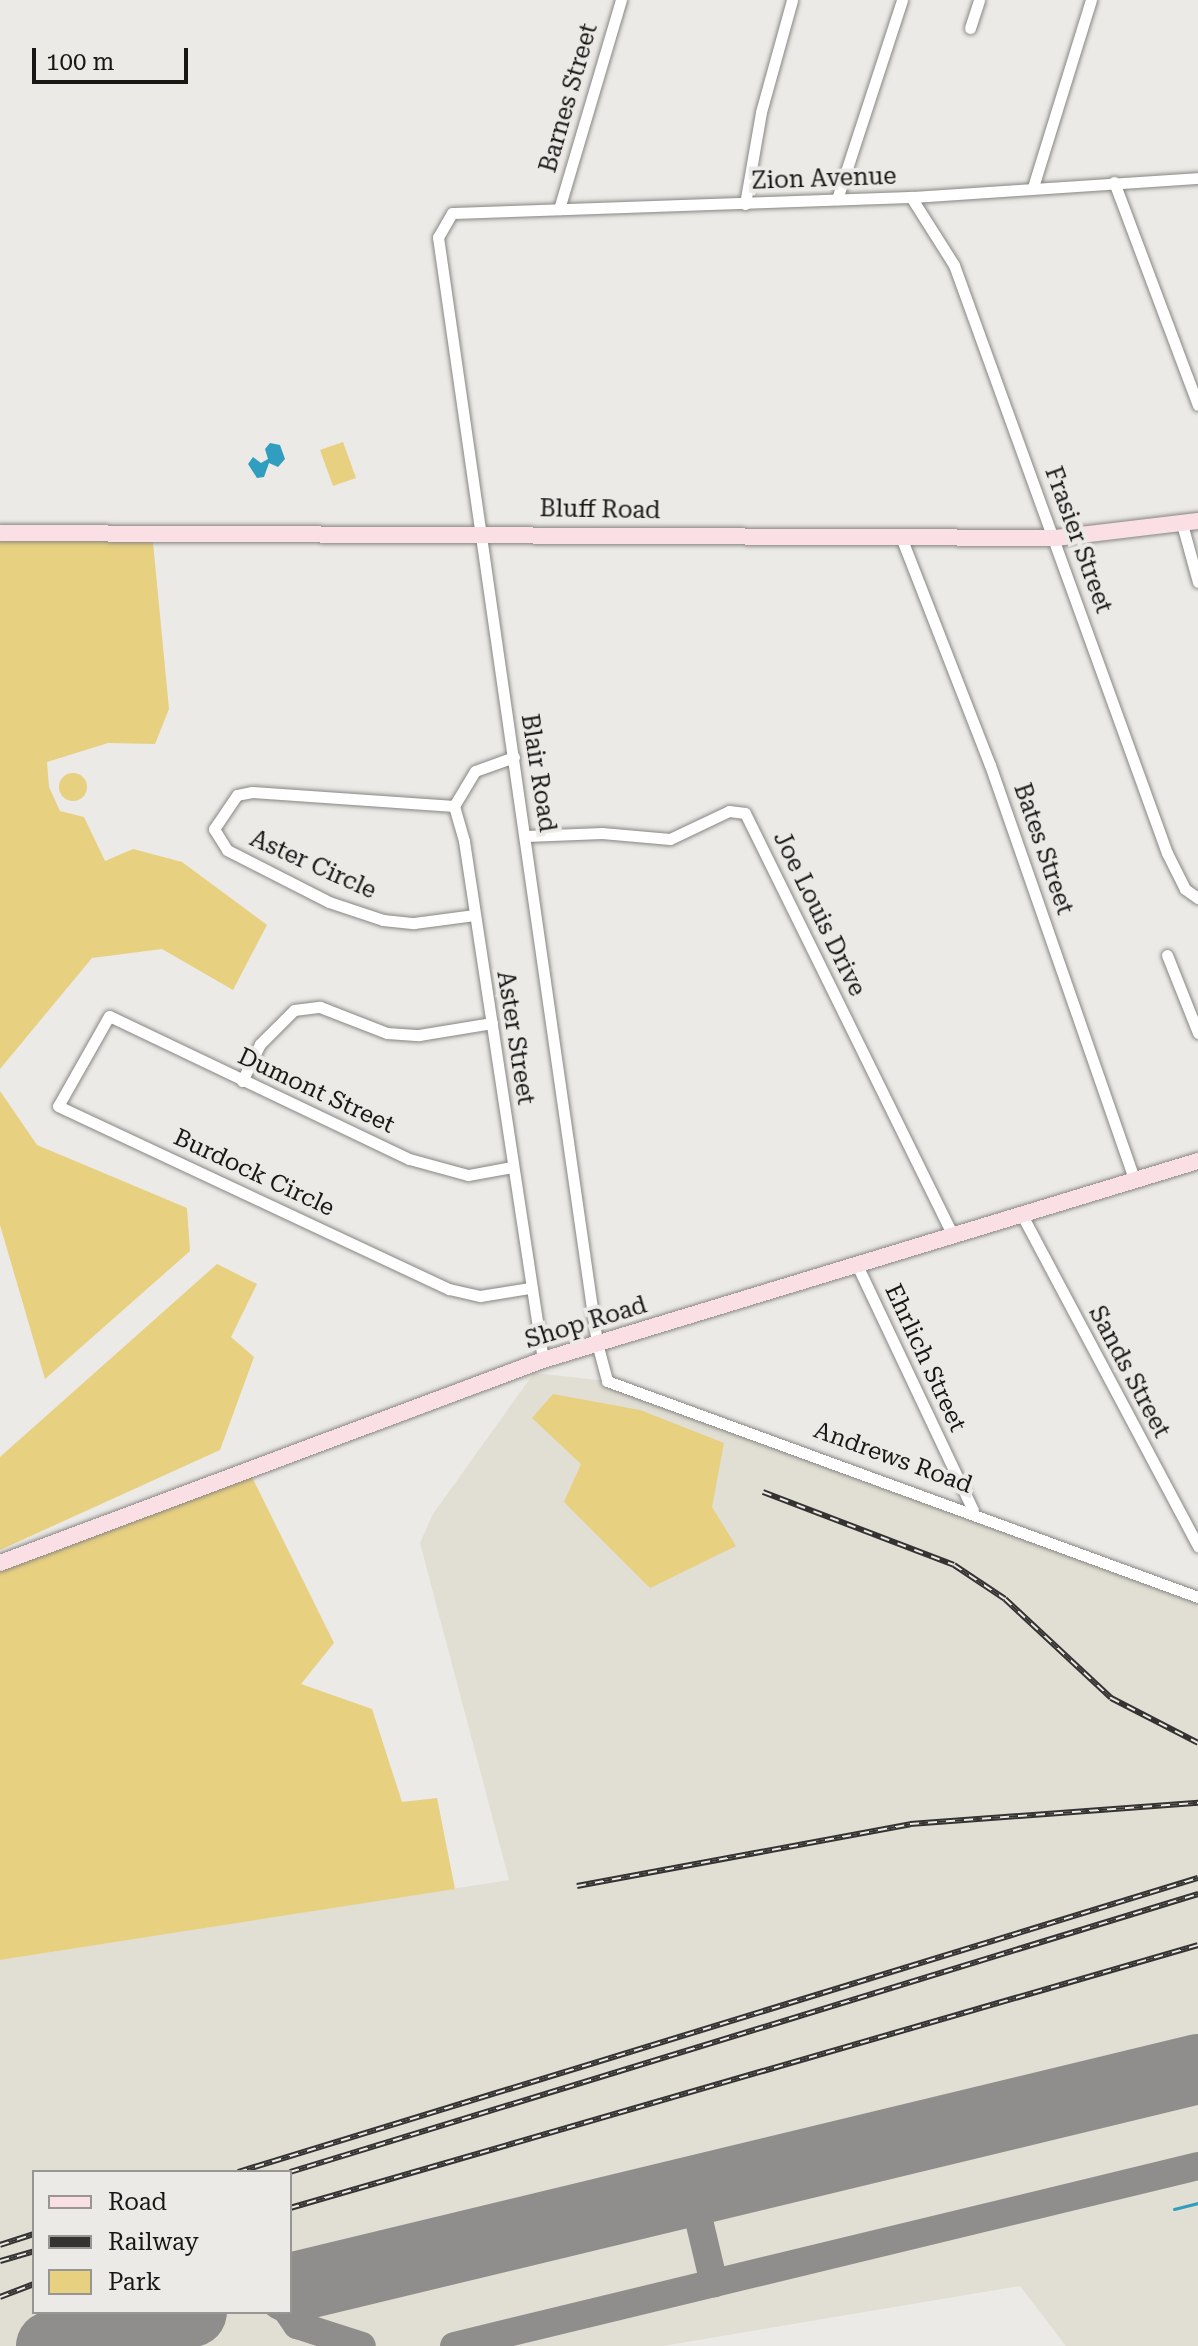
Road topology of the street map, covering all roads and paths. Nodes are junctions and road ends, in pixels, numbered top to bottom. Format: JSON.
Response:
{"nodes":[{"id":1,"x":621,"y":0,"type":"edge"},
{"id":2,"x":792,"y":0,"type":"edge"},
{"id":3,"x":902,"y":0,"type":"edge"},
{"id":4,"x":979,"y":0,"type":"edge"},
{"id":5,"x":1091,"y":0,"type":"edge"},
{"id":6,"x":970,"y":28,"type":"dead end"},
{"id":7,"x":1198,"y":178,"type":"edge"},
{"id":8,"x":1114,"y":182,"type":"junction"},
{"id":9,"x":1033,"y":187,"type":"junction"},
{"id":10,"x":911,"y":197,"type":"junction"},
{"id":11,"x":837,"y":199,"type":"junction"},
{"id":12,"x":745,"y":204,"type":"junction"},
{"id":13,"x":559,"y":209,"type":"junction"},
{"id":14,"x":452,"y":213,"type":"joint"},
{"id":15,"x":1198,"y":405,"type":"edge"},
{"id":16,"x":1190,"y":522,"type":"edge"},
{"id":17,"x":481,"y":532,"type":"junction"},
{"id":18,"x":0,"y":533,"type":"edge"},
{"id":19,"x":901,"y":537,"type":"junction"},
{"id":20,"x":1055,"y":538,"type":"junction"},
{"id":21,"x":1198,"y":582,"type":"edge"},
{"id":22,"x":514,"y":757,"type":"junction"},
{"id":23,"x":454,"y":806,"type":"junction"},
{"id":24,"x":526,"y":836,"type":"junction"},
{"id":25,"x":1198,"y":898,"type":"edge"},
{"id":26,"x":474,"y":915,"type":"junction"},
{"id":27,"x":1167,"y":955,"type":"dead end"},
{"id":28,"x":109,"y":1016,"type":"joint"},
{"id":29,"x":492,"y":1023,"type":"junction"},
{"id":30,"x":1198,"y":1033,"type":"edge"},
{"id":31,"x":242,"y":1081,"type":"junction"},
{"id":32,"x":1198,"y":1161,"type":"edge"},
{"id":33,"x":512,"y":1167,"type":"junction"},
{"id":34,"x":1134,"y":1179,"type":"junction"},
{"id":35,"x":1023,"y":1217,"type":"junction"},
{"id":36,"x":953,"y":1236,"type":"junction"},
{"id":37,"x":858,"y":1267,"type":"junction"},
{"id":38,"x":530,"y":1288,"type":"junction"},
{"id":39,"x":597,"y":1343,"type":"junction"},
{"id":40,"x":543,"y":1360,"type":"junction"},
{"id":41,"x":973,"y":1510,"type":"junction"},
{"id":42,"x":1198,"y":1546,"type":"edge"},
{"id":43,"x":0,"y":1563,"type":"edge"},
{"id":44,"x":1198,"y":1597,"type":"edge"}],
"edges":[{"from":1,"to":13,"type":"street","name":"Barnes Street"},
{"from":2,"to":12,"type":"street"},
{"from":3,"to":11,"type":"street"},
{"from":4,"to":6,"type":"street"},
{"from":5,"to":9,"type":"street"},
{"from":7,"to":8,"type":"street","name":"Zion Avenue"},
{"from":8,"to":9,"type":"street","name":"Zion Avenue"},
{"from":8,"to":15,"type":"street"},
{"from":9,"to":10,"type":"street","name":"Zion Avenue"},
{"from":10,"to":11,"type":"street","name":"Zion Avenue"},
{"from":10,"to":20,"type":"street","name":"Frasier Street"},
{"from":11,"to":12,"type":"street","name":"Zion Avenue"},
{"from":12,"to":13,"type":"street","name":"Zion Avenue"},
{"from":13,"to":14,"type":"street","name":"Zion Avenue"},
{"from":14,"to":17,"type":"street","name":"Blair Road"},
{"from":16,"to":20,"type":"street","name":"Bluff Road"},
{"from":16,"to":21,"type":"street"},
{"from":17,"to":18,"type":"street","name":"Bluff Road"},
{"from":17,"to":19,"type":"street","name":"Bluff Road"},
{"from":17,"to":22,"type":"street","name":"Blair Road"},
{"from":19,"to":20,"type":"street","name":"Bluff Road"},
{"from":19,"to":34,"type":"street","name":"Bates Street"},
{"from":20,"to":25,"type":"street","name":"Frasier Street"},
{"from":22,"to":23,"type":"street"},
{"from":22,"to":24,"type":"street","name":"Blair Road"},
{"from":23,"to":26,"type":"street","name":"Aster Street"},
{"from":23,"to":26,"type":"street","name":"Aster Circle"},
{"from":24,"to":36,"type":"street","name":"Joe Louis Drive"},
{"from":24,"to":39,"type":"street","name":"Blair Road"},
{"from":26,"to":29,"type":"street","name":"Aster Street"},
{"from":27,"to":30,"type":"street"},
{"from":28,"to":31,"type":"street","name":"Dumont Street"},
{"from":28,"to":38,"type":"street","name":"Burdock Circle"},
{"from":29,"to":31,"type":"street"},
{"from":29,"to":33,"type":"street","name":"Aster Street"},
{"from":31,"to":33,"type":"street","name":"Dumont Street"},
{"from":32,"to":34,"type":"street","name":"Shop Road"},
{"from":33,"to":38,"type":"street","name":"Aster Street"},
{"from":34,"to":35,"type":"street","name":"Shop Road"},
{"from":35,"to":36,"type":"street","name":"Shop Road"},
{"from":35,"to":42,"type":"street","name":"Sands Street"},
{"from":36,"to":37,"type":"street","name":"Shop Road"},
{"from":37,"to":39,"type":"street","name":"Shop Road"},
{"from":37,"to":41,"type":"street","name":"Ehrlich Street"},
{"from":38,"to":40,"type":"street","name":"Aster Street"},
{"from":39,"to":40,"type":"street","name":"Shop Road"},
{"from":39,"to":41,"type":"street","name":"Andrews Road"},
{"from":40,"to":43,"type":"street","name":"Shop Road"},
{"from":41,"to":44,"type":"street","name":"Andrews Road"}]}
